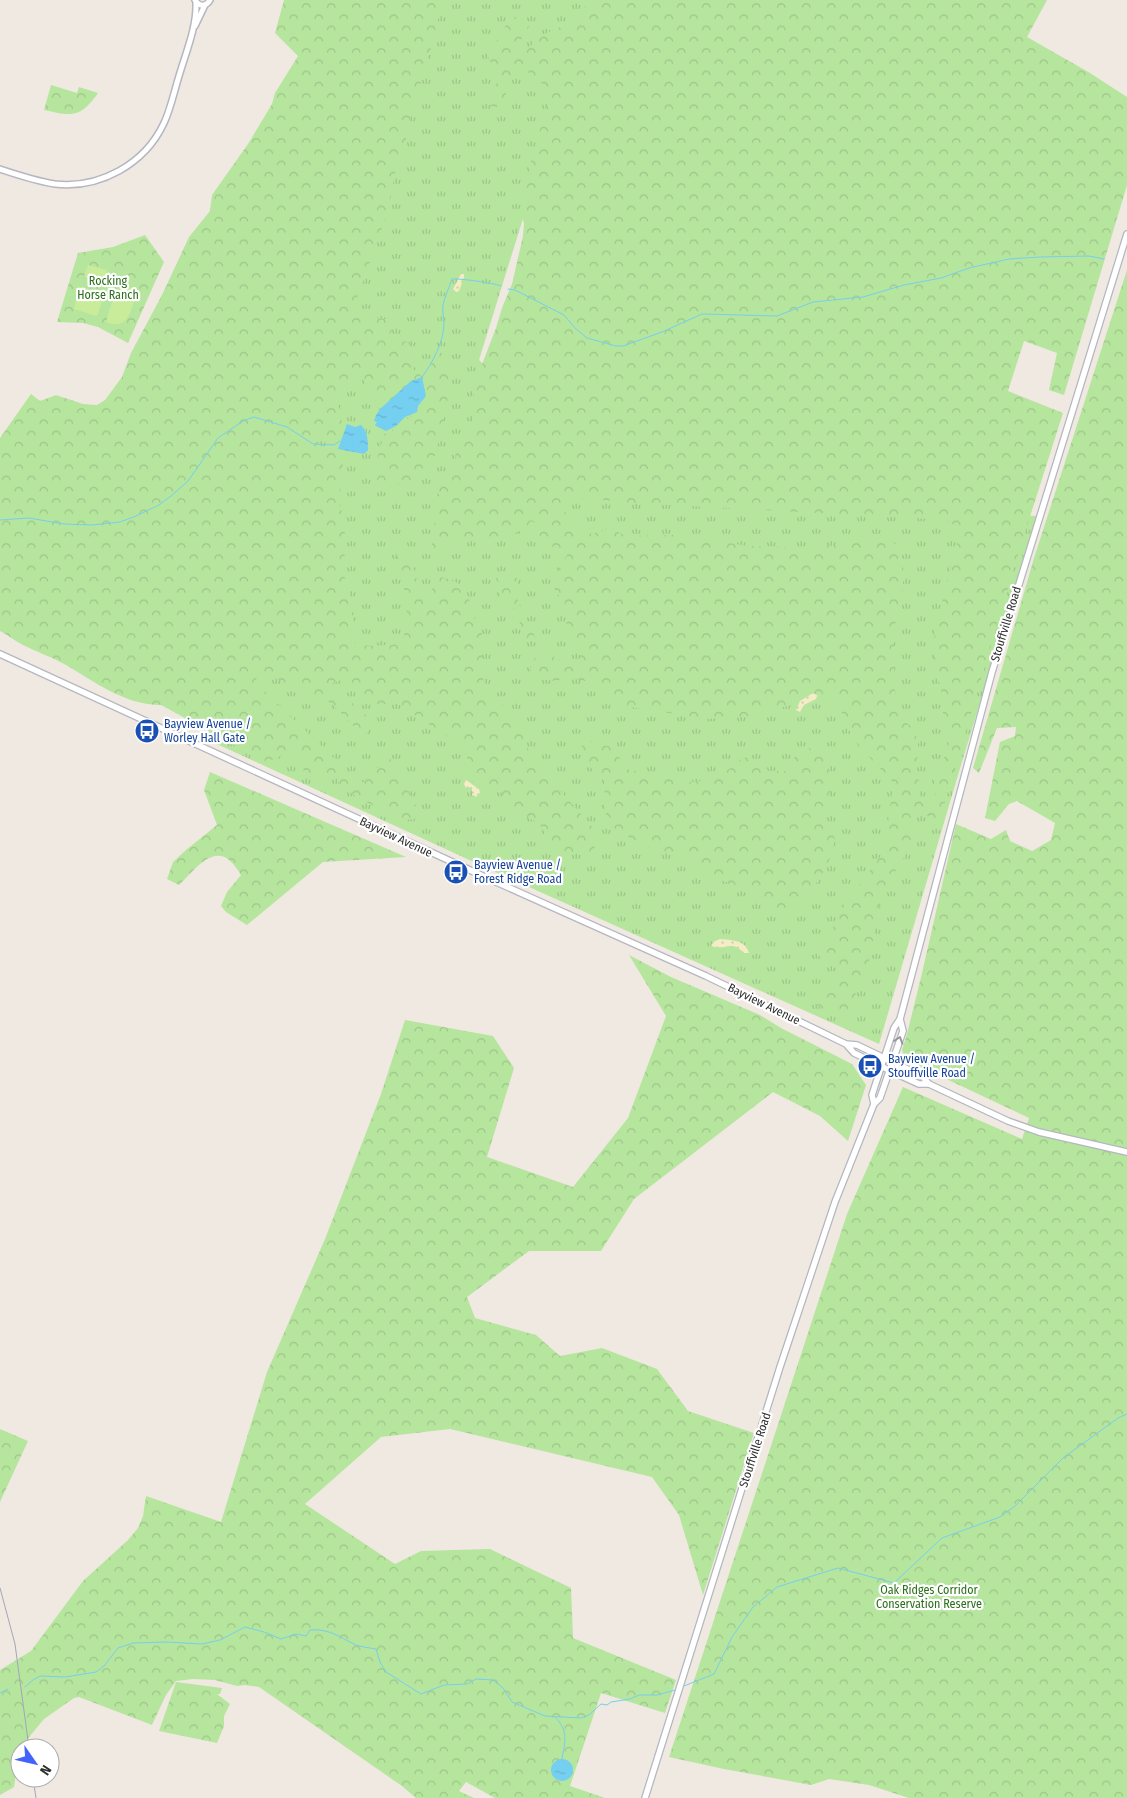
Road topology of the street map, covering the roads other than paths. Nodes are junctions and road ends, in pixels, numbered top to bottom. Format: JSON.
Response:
{"nodes":[{"id":1,"x":210,"y":0,"type":"edge"},
{"id":2,"x":195,"y":1,"type":"edge"},
{"id":3,"x":205,"y":5,"type":"junction"},
{"id":4,"x":192,"y":31,"type":"junction"},
{"id":5,"x":0,"y":169,"type":"edge"},
{"id":6,"x":1127,"y":234,"type":"edge"},
{"id":7,"x":0,"y":654,"type":"edge"},
{"id":8,"x":900,"y":1019,"type":"junction"},
{"id":9,"x":846,"y":1044,"type":"junction"},
{"id":10,"x":884,"y":1058,"type":"junction"},
{"id":11,"x":892,"y":1062,"type":"junction"},
{"id":12,"x":881,"y":1067,"type":"junction"},
{"id":13,"x":889,"y":1071,"type":"junction"},
{"id":14,"x":929,"y":1084,"type":"junction"},
{"id":15,"x":874,"y":1104,"type":"junction"},
{"id":16,"x":1127,"y":1152,"type":"edge"},
{"id":17,"x":645,"y":1798,"type":"edge"}],
"edges":[{"from":1,"to":3,"type":"street"},
{"from":2,"to":3,"type":"street"},
{"from":2,"to":4,"type":"street"},
{"from":3,"to":4,"type":"street"},
{"from":4,"to":5,"type":"street"},
{"from":6,"to":8,"type":"main road","name":"Stouffville Road"},
{"from":7,"to":9,"type":"main road","name":"Bayview Avenue"},
{"from":8,"to":10,"type":"main road","name":"Stouffville Road"},
{"from":11,"to":8,"type":"main road","name":"Stouffville Road","one_way":true},
{"from":9,"to":10,"type":"main road","name":"Bayview Avenue"},
{"from":9,"to":12,"type":"main road","name":"Bayview Avenue"},
{"from":10,"to":11,"type":"main road","name":"Bayview Avenue"},
{"from":10,"to":12,"type":"main road","name":"Stouffville Road"},
{"from":11,"to":13,"type":"main road","name":"Stouffville Road"},
{"from":11,"to":14,"type":"main road","name":"Bayview Avenue"},
{"from":12,"to":13,"type":"main road","name":"Bayview Avenue"},
{"from":12,"to":15,"type":"main road","name":"Stouffville Road"},
{"from":13,"to":14,"type":"main road","name":"Bayview Avenue"},
{"from":13,"to":15,"type":"main road","name":"Stouffville Road"},
{"from":14,"to":16,"type":"main road","name":"Bayview Avenue"},
{"from":15,"to":17,"type":"main road","name":"Stouffville Road"}]}
